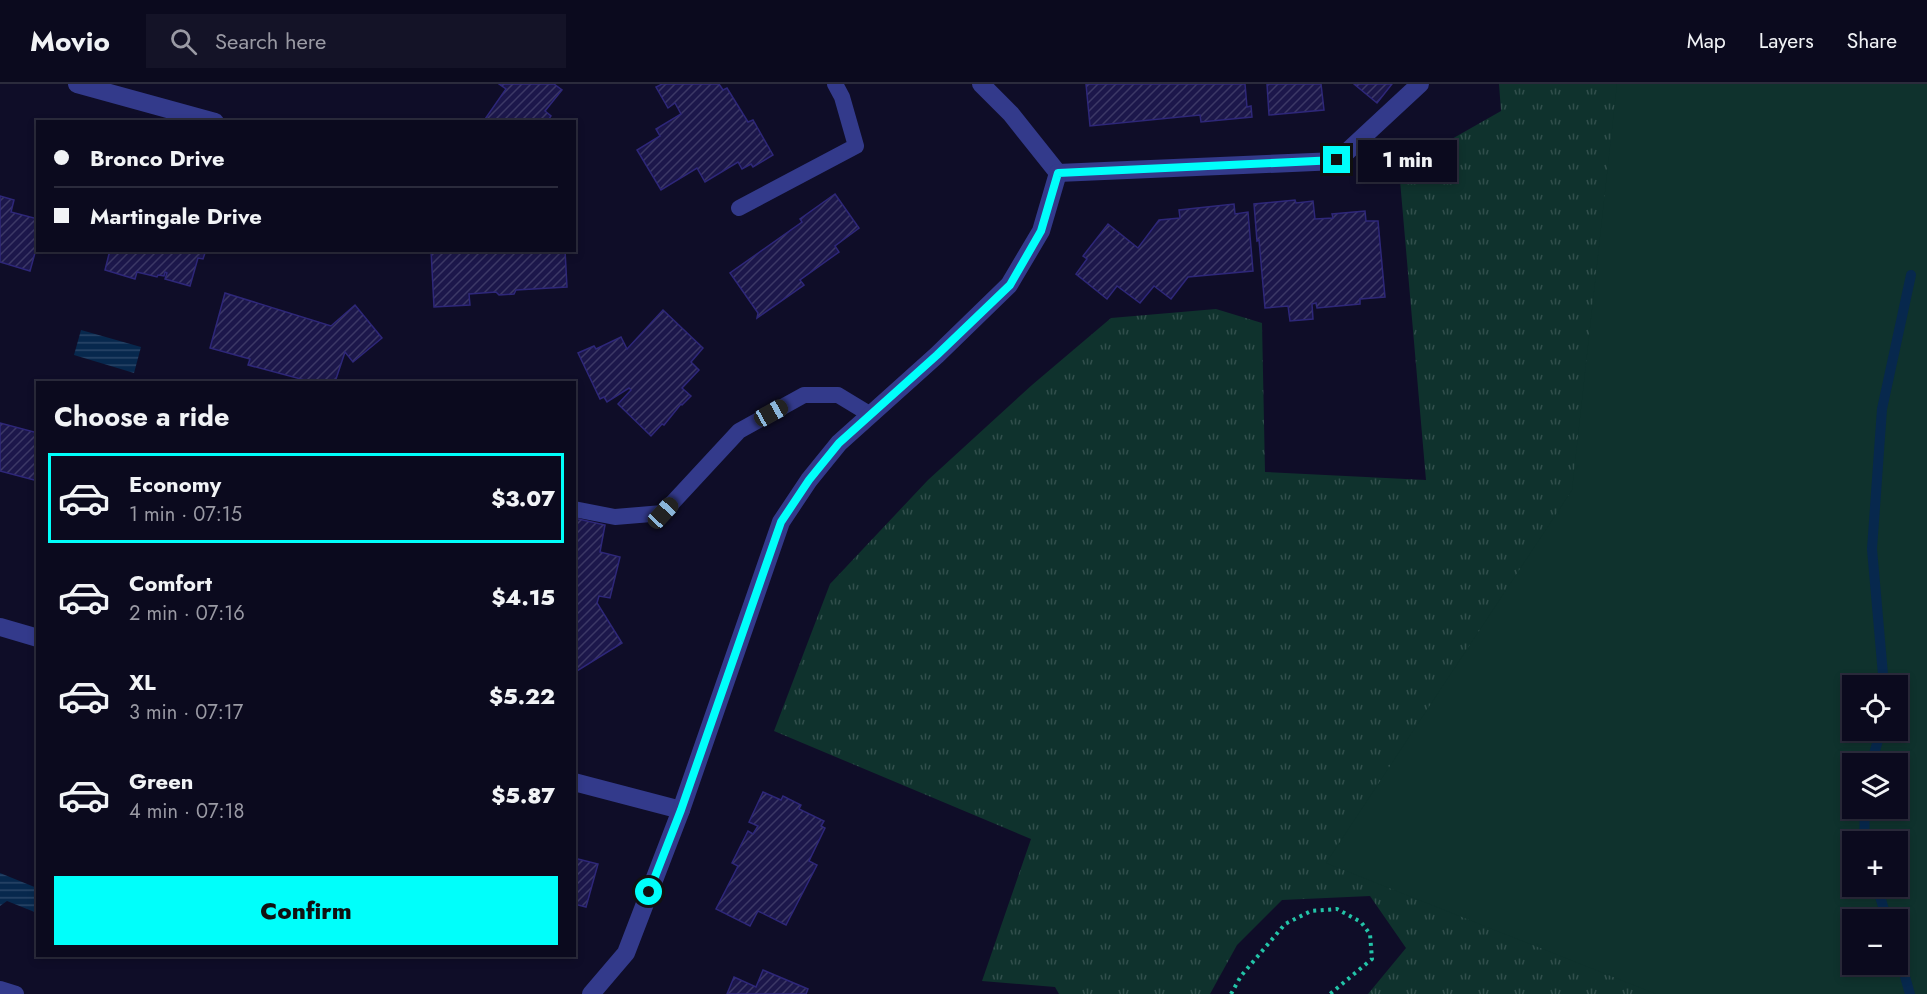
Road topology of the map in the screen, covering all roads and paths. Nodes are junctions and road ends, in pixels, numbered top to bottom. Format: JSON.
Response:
{"nodes":[{"id":1,"x":77,"y":84,"type":"edge"},
{"id":2,"x":835,"y":84,"type":"edge"},
{"id":3,"x":981,"y":84,"type":"edge"},
{"id":4,"x":1420,"y":84,"type":"edge"},
{"id":5,"x":208,"y":120,"type":"edge"},
{"id":6,"x":1058,"y":173,"type":"junction"},
{"id":7,"x":739,"y":208,"type":"dead end"},
{"id":8,"x":871,"y":415,"type":"junction"},
{"id":9,"x":576,"y":509,"type":"edge"},
{"id":10,"x":0,"y":627,"type":"edge"},
{"id":11,"x":36,"y":637,"type":"edge"},
{"id":12,"x":576,"y":783,"type":"edge"},
{"id":13,"x":681,"y":810,"type":"junction"},
{"id":14,"x":0,"y":990,"type":"edge"},
{"id":15,"x":16,"y":994,"type":"edge"},
{"id":16,"x":591,"y":994,"type":"edge"},
{"id":17,"x":1231,"y":994,"type":"edge"},
{"id":18,"x":1330,"y":994,"type":"edge"}],
"edges":[{"from":1,"to":5,"type":"street"},
{"from":2,"to":7,"type":"lane"},
{"from":3,"to":6,"type":"street"},
{"from":4,"to":6,"type":"street"},
{"from":6,"to":8,"type":"street"},
{"from":8,"to":9,"type":"lane"},
{"from":8,"to":13,"type":"street"},
{"from":10,"to":11,"type":"street"},
{"from":12,"to":13,"type":"street"},
{"from":13,"to":16,"type":"street"},
{"from":14,"to":15,"type":"lane"},
{"from":17,"to":18,"type":"path"}]}
